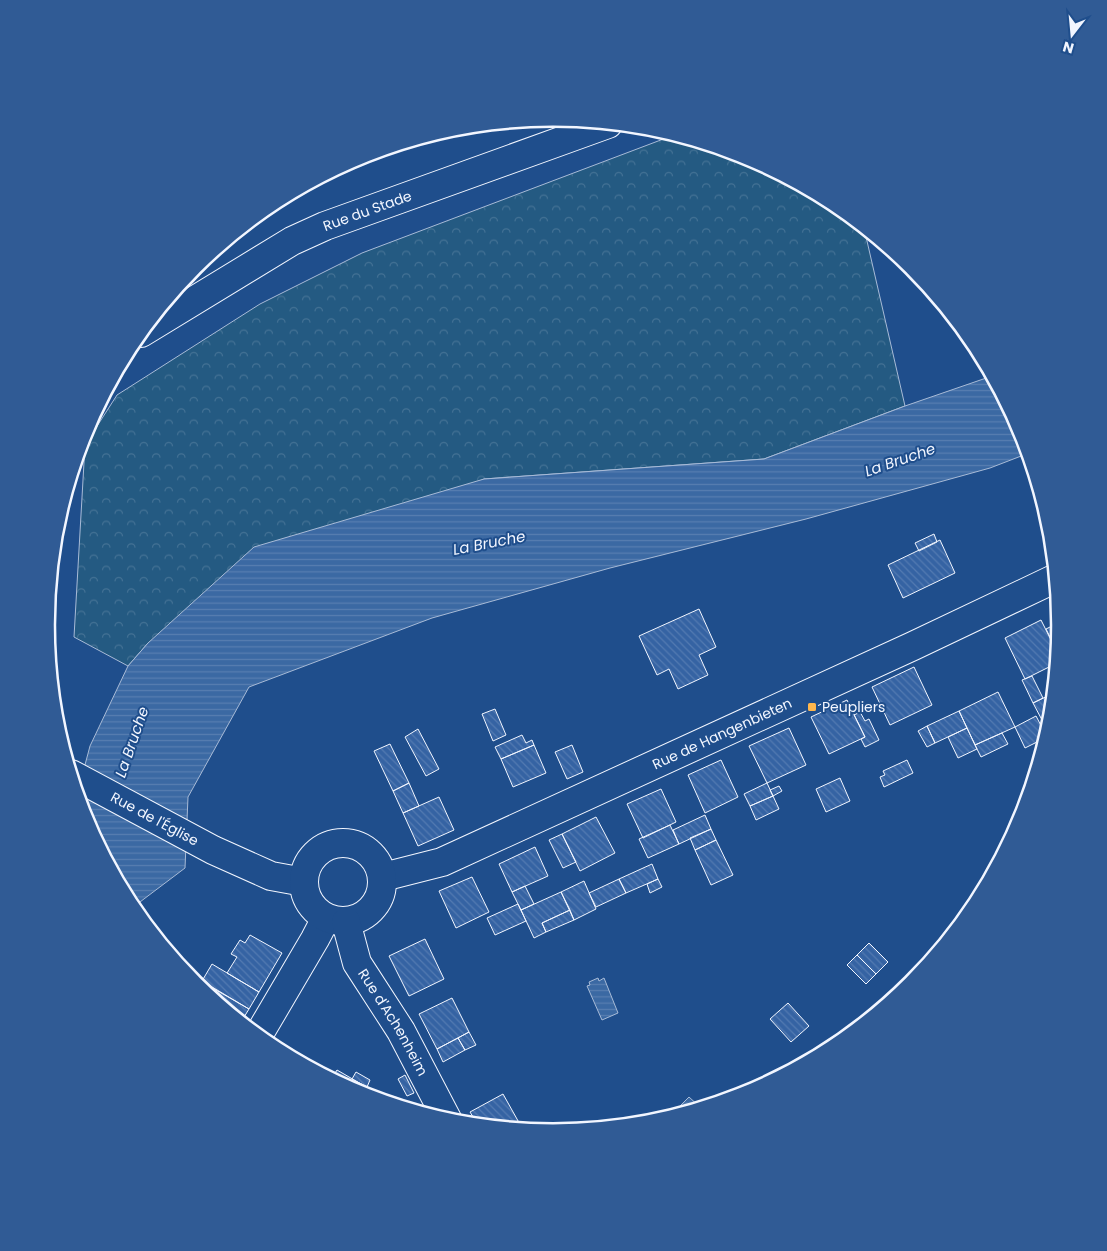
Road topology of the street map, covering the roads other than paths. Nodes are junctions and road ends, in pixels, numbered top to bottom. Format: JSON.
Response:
{"nodes":[{"id":1,"x":595,"y":129,"type":"edge"},
{"id":2,"x":157,"y":323,"type":"edge"},
{"id":3,"x":1050,"y":581,"type":"edge"},
{"id":4,"x":79,"y":778,"type":"edge"},
{"id":5,"x":383,"y":877,"type":"junction"},
{"id":6,"x":304,"y":882,"type":"junction"},
{"id":7,"x":336,"y":920,"type":"junction"},
{"id":8,"x":262,"y":1029,"type":"edge"},
{"id":9,"x":443,"y":1111,"type":"edge"}],
"edges":[{"from":1,"to":2,"type":"street","name":"Rue du Stade"},
{"from":3,"to":5,"type":"street","name":"Rue de Hangenbieten"},
{"from":4,"to":6,"type":"street","name":"Rue de l'Église"},
{"from":5,"to":6,"type":"street"},
{"from":5,"to":7,"type":"street"},
{"from":6,"to":7,"type":"street"},
{"from":7,"to":8,"type":"street"},
{"from":7,"to":9,"type":"street","name":"Rue d'Achenheim"}]}
